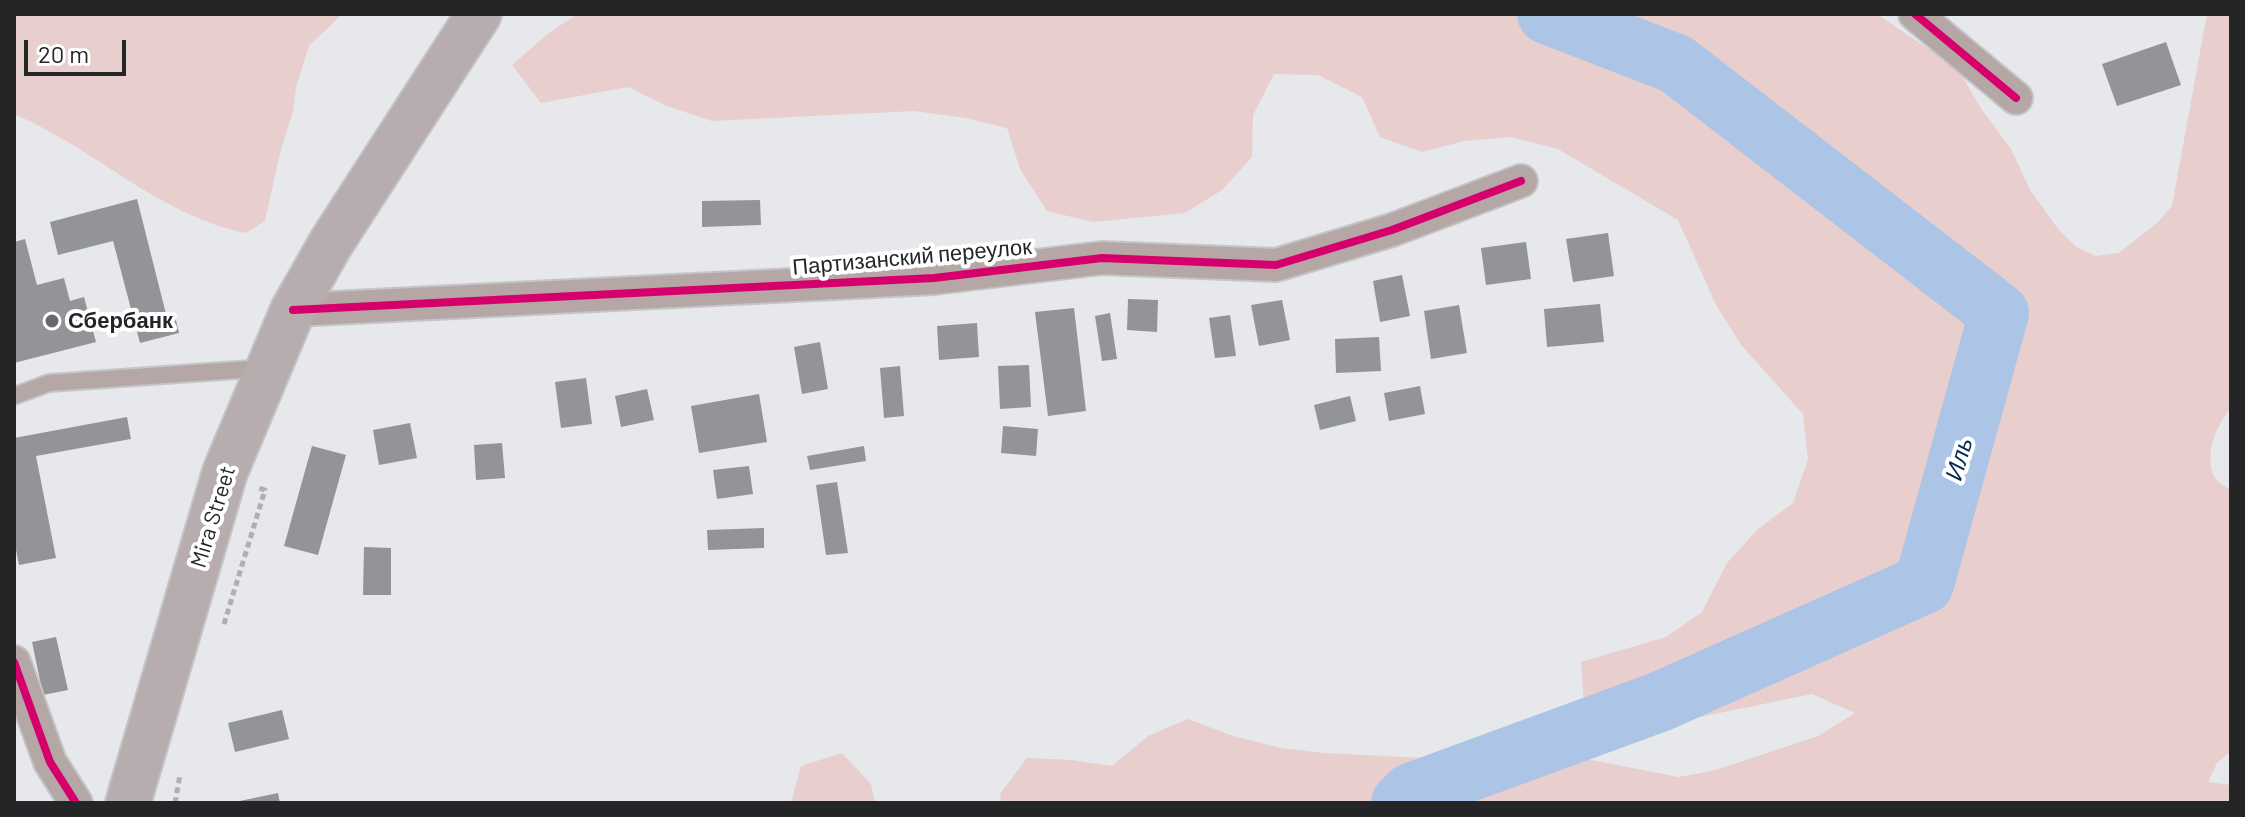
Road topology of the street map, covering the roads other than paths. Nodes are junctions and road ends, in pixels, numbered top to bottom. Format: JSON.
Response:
{"nodes":[{"id":1,"x":479,"y":14,"type":"edge"},
{"id":2,"x":1915,"y":14,"type":"edge"},
{"id":3,"x":2016,"y":98,"type":"dead end"},
{"id":4,"x":1521,"y":181,"type":"dead end"},
{"id":5,"x":293,"y":310,"type":"junction"},
{"id":6,"x":269,"y":368,"type":"junction"},
{"id":7,"x":14,"y":396,"type":"edge"},
{"id":8,"x":14,"y":662,"type":"edge"},
{"id":9,"x":76,"y":803,"type":"edge"},
{"id":10,"x":128,"y":803,"type":"edge"}],
"edges":[{"from":1,"to":5,"type":"highway","name":"Mira Street"},
{"from":2,"to":3,"type":"street"},
{"from":4,"to":5,"type":"street","name":"Партизанский переулок"},
{"from":5,"to":6,"type":"highway","name":"Mira Street"},
{"from":6,"to":7,"type":"lane"},
{"from":6,"to":10,"type":"highway","name":"Mira Street"},
{"from":8,"to":9,"type":"street"}]}
